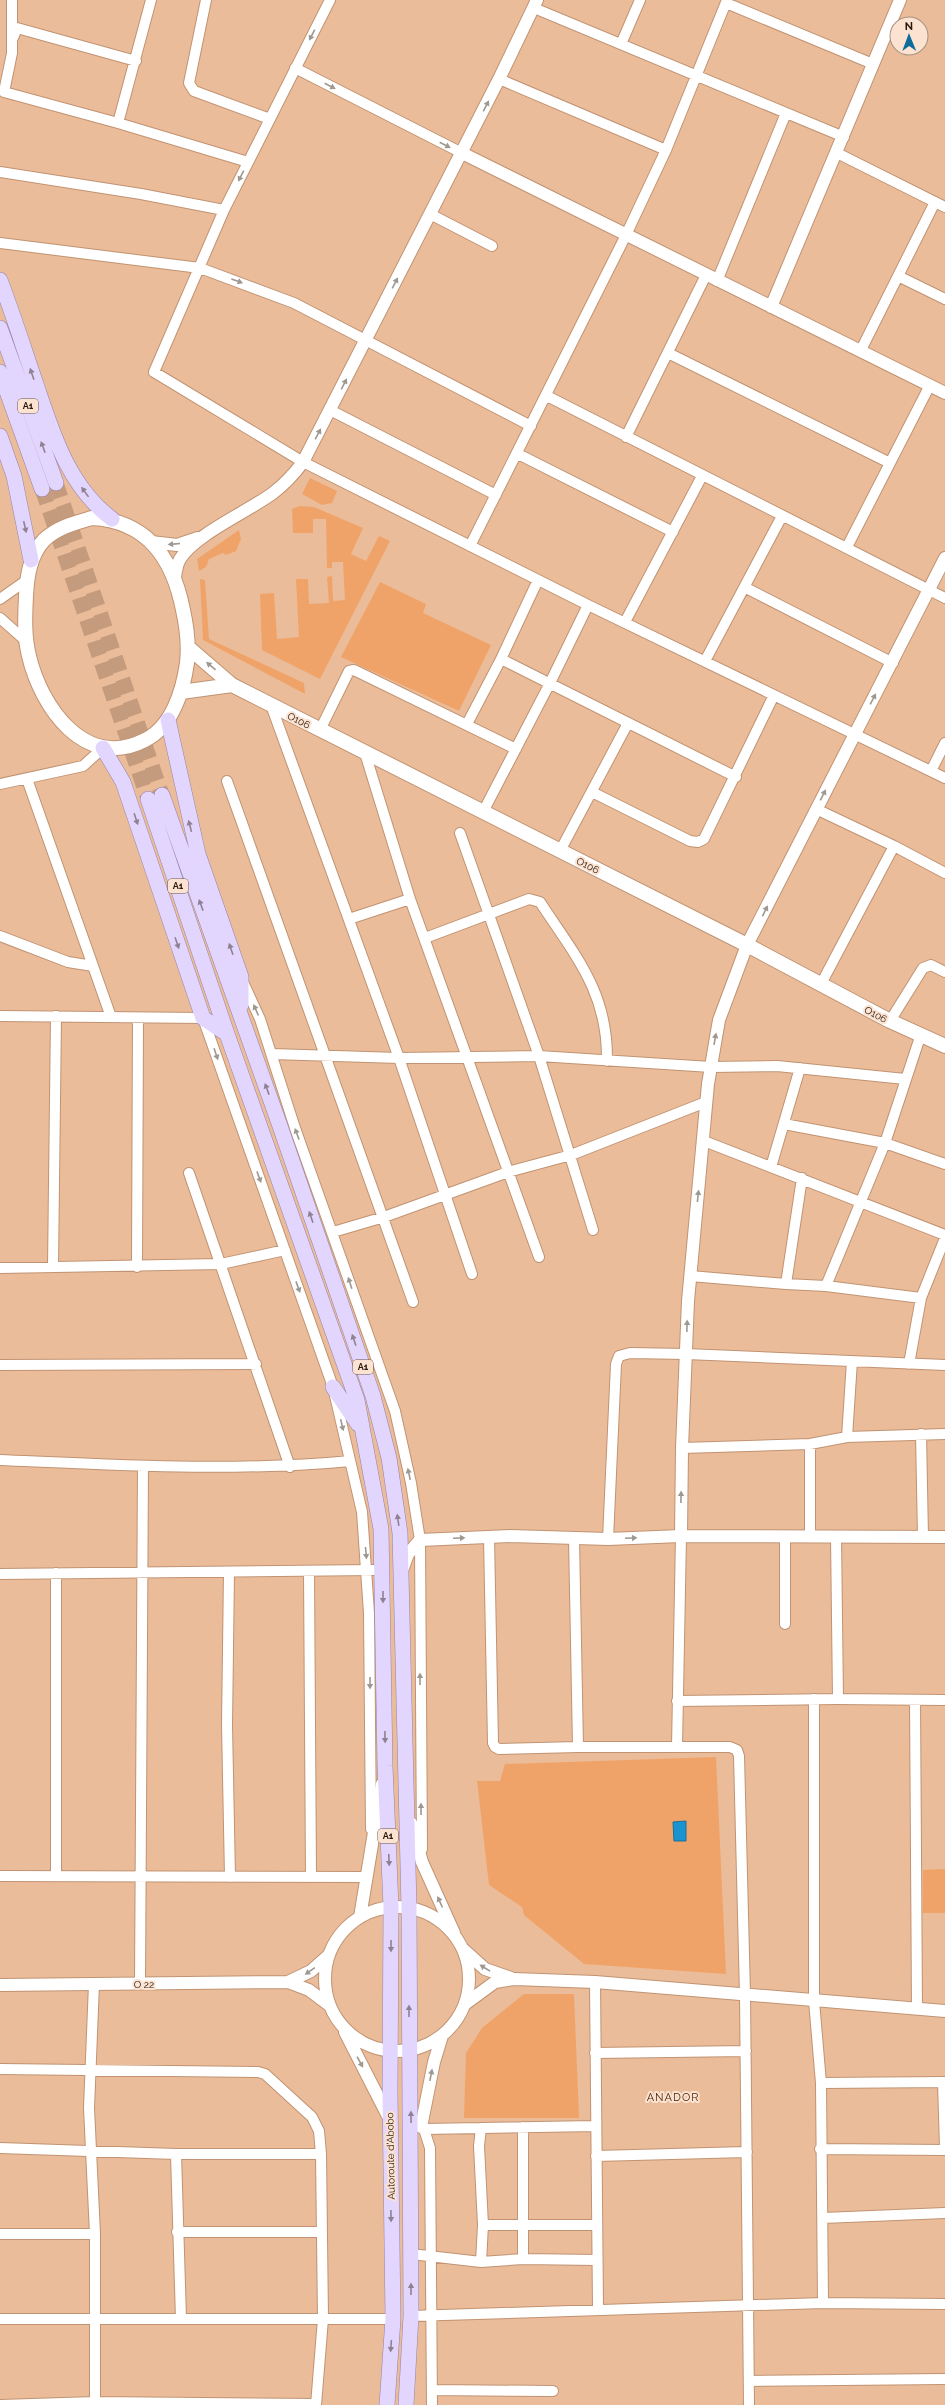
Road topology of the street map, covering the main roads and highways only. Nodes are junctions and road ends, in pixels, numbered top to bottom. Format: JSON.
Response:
{"nodes":[{"id":1,"x":0,"y":280,"type":"edge"},
{"id":2,"x":0,"y":328,"type":"edge"},
{"id":3,"x":0,"y":372,"type":"edge"},
{"id":4,"x":0,"y":436,"type":"edge"},
{"id":5,"x":56,"y":483,"type":"tunnel mouth"},
{"id":6,"x":42,"y":489,"type":"tunnel mouth"},
{"id":7,"x":112,"y":519,"type":"junction"},
{"id":8,"x":31,"y":560,"type":"junction"},
{"id":9,"x":189,"y":648,"type":"junction"},
{"id":10,"x":232,"y":685,"type":"junction"},
{"id":11,"x":181,"y":692,"type":"junction"},
{"id":12,"x":168,"y":720,"type":"junction"},
{"id":13,"x":103,"y":748,"type":"junction"},
{"id":14,"x":240,"y":1014,"type":"junction"},
{"id":15,"x":227,"y":1034,"type":"junction"},
{"id":16,"x":945,"y":1046,"type":"edge"},
{"id":17,"x":333,"y":1387,"type":"road end"},
{"id":18,"x":364,"y":1434,"type":"junction"},
{"id":19,"x":423,"y":2128,"type":"road end"},
{"id":20,"x":411,"y":2170,"type":"junction"},
{"id":21,"x":387,"y":2405,"type":"edge"},
{"id":22,"x":406,"y":2405,"type":"edge"}],
"edges":[{"from":7,"to":1,"type":"main road","one_way":true},
{"from":5,"to":2,"type":"main road","number":"A1","one_way":true},
{"from":3,"to":6,"type":"main road","number":"A1"},
{"from":4,"to":8,"type":"main road","one_way":true},
{"from":7,"to":8,"type":"main road"},
{"from":7,"to":9,"type":"main road"},
{"from":8,"to":13,"type":"main road"},
{"from":10,"to":9,"type":"main road","name":"O106","one_way":true},
{"from":9,"to":11,"type":"main road"},
{"from":10,"to":11,"type":"main road"},
{"from":10,"to":16,"type":"main road","name":"O106"},
{"from":11,"to":12,"type":"main road"},
{"from":12,"to":13,"type":"main road"},
{"from":14,"to":12,"type":"main road","one_way":true},
{"from":13,"to":15,"type":"main road","one_way":true},
{"from":14,"to":15,"type":"main road","number":"A1","one_way":true},
{"from":20,"to":14,"type":"main road","name":"Autoroute d'Abobo","number":"A1","one_way":true},
{"from":15,"to":18,"type":"main road","number":"A1"},
{"from":17,"to":18,"type":"main road"},
{"from":18,"to":21,"type":"main road","name":"Autoroute d'Abobo","number":"A1","one_way":true},
{"from":19,"to":20,"type":"main road"},
{"from":22,"to":20,"type":"main road","name":"Autoroute d'Abobo","one_way":true}]}
